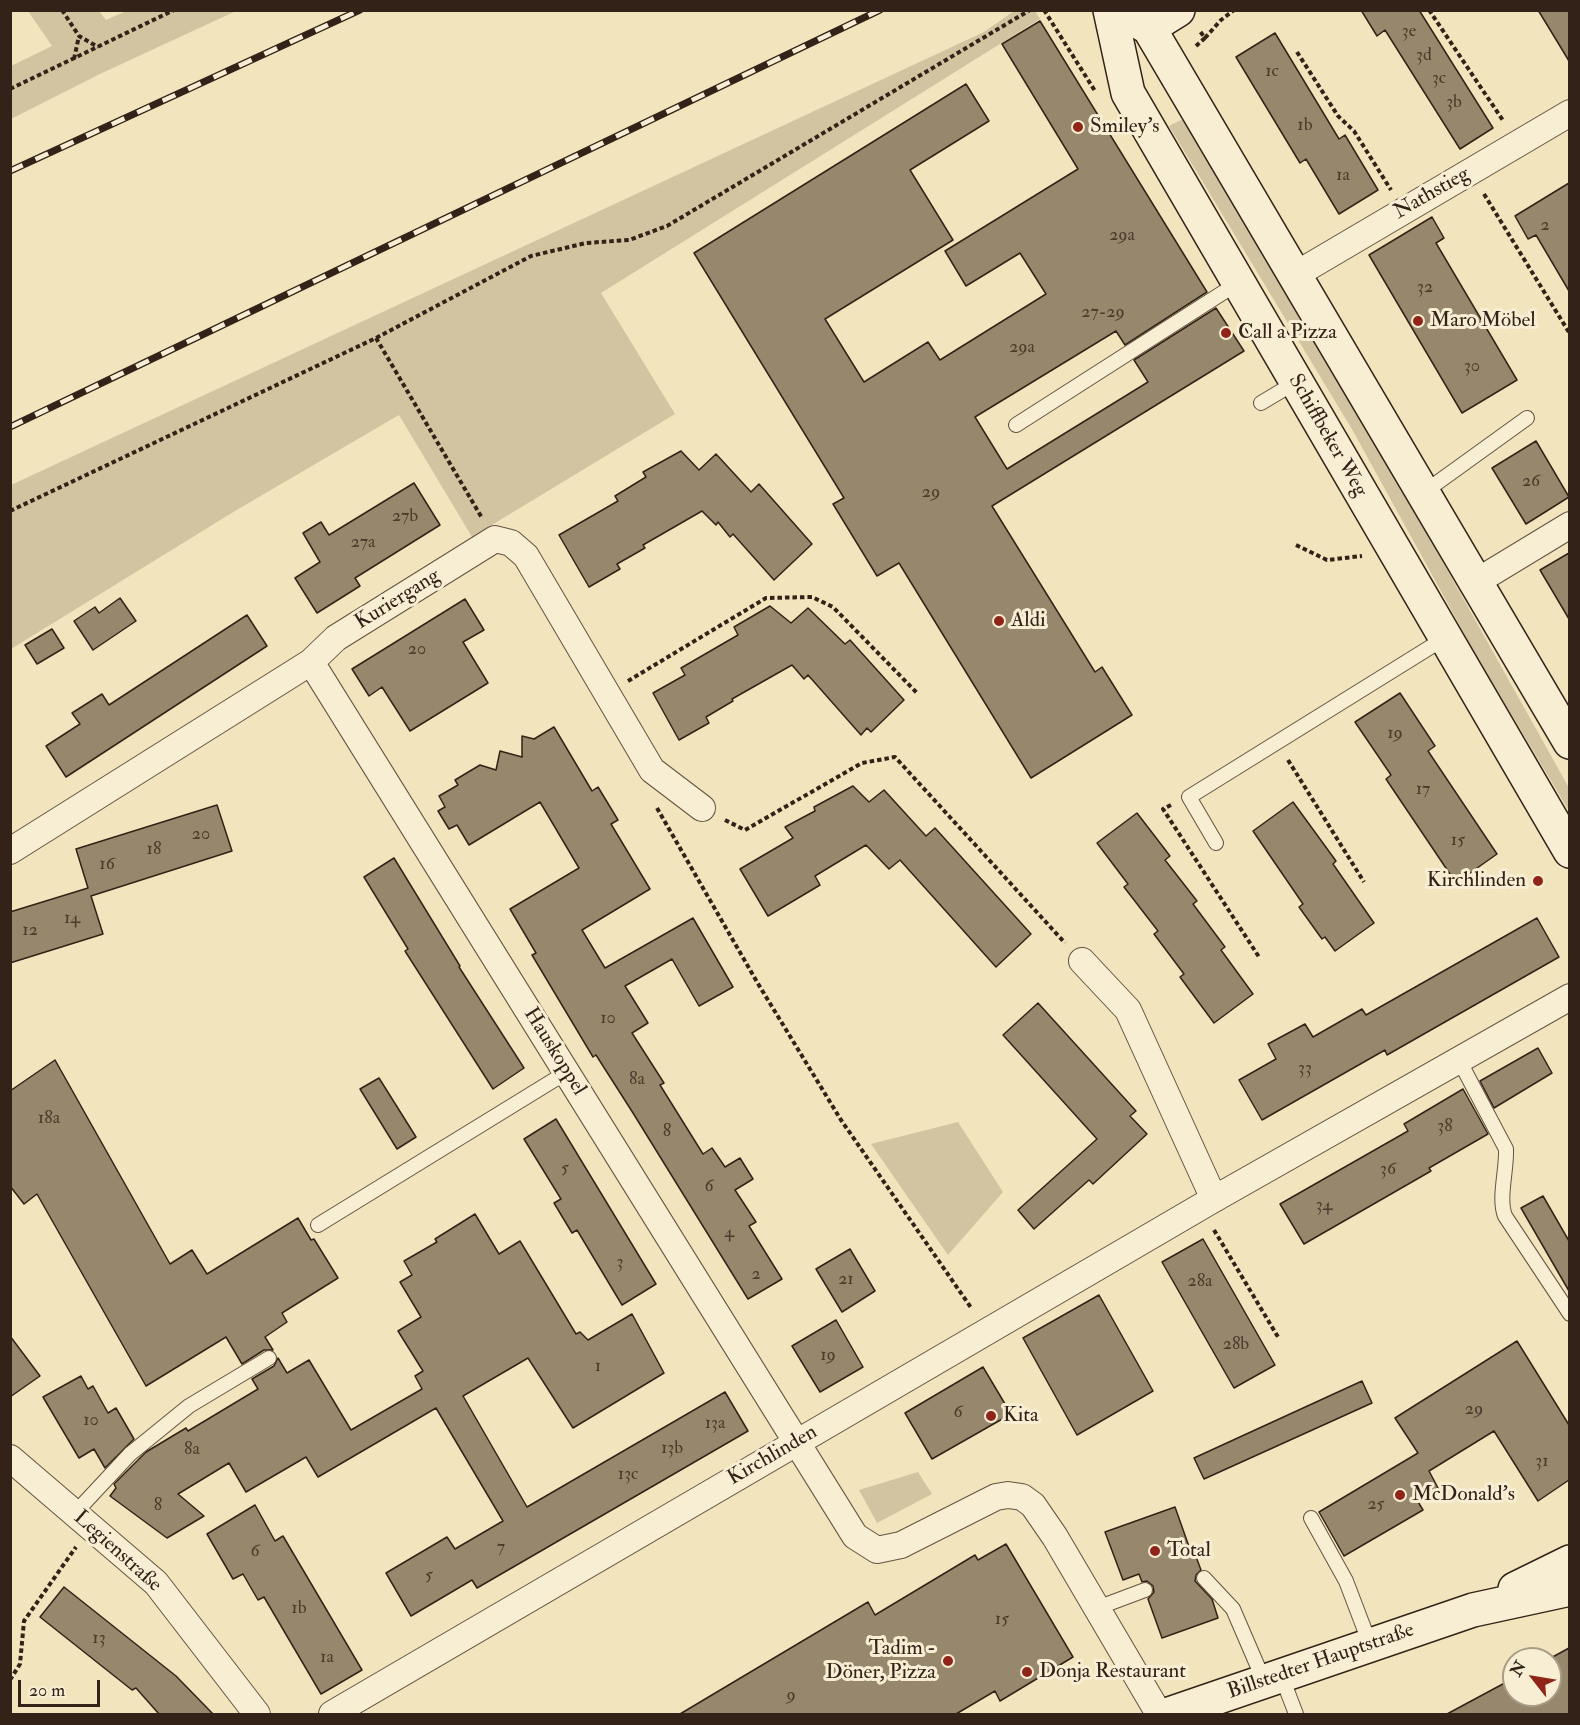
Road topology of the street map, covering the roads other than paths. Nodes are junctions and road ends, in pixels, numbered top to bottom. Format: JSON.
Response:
{"nodes":[{"id":1,"x":1110,"y":10,"type":"edge"},
{"id":2,"x":1118,"y":10,"type":"edge"},
{"id":3,"x":1189,"y":20,"type":"edge"},
{"id":4,"x":1149,"y":27,"type":"junction"},
{"id":5,"x":1569,"y":113,"type":"edge"},
{"id":6,"x":1295,"y":275,"type":"junction"},
{"id":7,"x":1238,"y":283,"type":"junction"},
{"id":8,"x":1296,"y":382,"type":"junction"},
{"id":9,"x":1261,"y":404,"type":"dead end"},
{"id":10,"x":1527,"y":418,"type":"dead end"},
{"id":11,"x":1016,"y":425,"type":"dead end"},
{"id":12,"x":1423,"y":493,"type":"junction"},
{"id":13,"x":1569,"y":525,"type":"edge"},
{"id":14,"x":1476,"y":582,"type":"junction"},
{"id":15,"x":1445,"y":638,"type":"junction"},
{"id":16,"x":311,"y":662,"type":"junction"},
{"id":17,"x":1569,"y":742,"type":"edge"},
{"id":18,"x":702,"y":808,"type":"road end"},
{"id":19,"x":1216,"y":843,"type":"dead end"},
{"id":20,"x":10,"y":851,"type":"edge"},
{"id":21,"x":1569,"y":851,"type":"edge"},
{"id":22,"x":1082,"y":961,"type":"road end"},
{"id":23,"x":1569,"y":997,"type":"edge"},
{"id":24,"x":1459,"y":1060,"type":"junction"},
{"id":25,"x":567,"y":1072,"type":"junction"},
{"id":26,"x":1207,"y":1203,"type":"junction"},
{"id":27,"x":318,"y":1225,"type":"dead end"},
{"id":28,"x":1569,"y":1314,"type":"edge"},
{"id":29,"x":269,"y":1358,"type":"dead end"},
{"id":30,"x":796,"y":1442,"type":"junction"},
{"id":31,"x":10,"y":1458,"type":"edge"},
{"id":32,"x":1311,"y":1518,"type":"dead end"},
{"id":33,"x":82,"y":1520,"type":"junction"},
{"id":34,"x":1569,"y":1562,"type":"edge"},
{"id":35,"x":1204,"y":1578,"type":"dead end"},
{"id":36,"x":1569,"y":1589,"type":"edge"},
{"id":37,"x":1145,"y":1590,"type":"dead end"},
{"id":38,"x":1097,"y":1608,"type":"junction"},
{"id":39,"x":1473,"y":1610,"type":"junction"},
{"id":40,"x":1370,"y":1644,"type":"junction"},
{"id":41,"x":1272,"y":1678,"type":"junction"},
{"id":42,"x":257,"y":1714,"type":"edge"},
{"id":43,"x":332,"y":1714,"type":"edge"},
{"id":44,"x":1159,"y":1714,"type":"edge"},
{"id":45,"x":1169,"y":1714,"type":"edge"},
{"id":46,"x":1296,"y":1714,"type":"edge"}],
"edges":[{"from":1,"to":7,"type":"main road","name":"Schiffbeker Weg"},
{"from":2,"to":4,"type":"main road"},
{"from":3,"to":4,"type":"main road"},
{"from":4,"to":6,"type":"main road"},
{"from":5,"to":6,"type":"street","name":"Nathstieg"},
{"from":6,"to":12,"type":"main road"},
{"from":7,"to":8,"type":"main road","name":"Schiffbeker Weg"},
{"from":7,"to":11,"type":"lane"},
{"from":8,"to":9,"type":"lane"},
{"from":8,"to":15,"type":"main road","name":"Schiffbeker Weg"},
{"from":10,"to":12,"type":"lane"},
{"from":12,"to":14,"type":"main road"},
{"from":13,"to":14,"type":"street"},
{"from":14,"to":17,"type":"main road"},
{"from":15,"to":19,"type":"lane"},
{"from":15,"to":21,"type":"main road","name":"Schiffbeker Weg"},
{"from":16,"to":18,"type":"street","name":"Kuriergang"},
{"from":16,"to":20,"type":"street","name":"Kuriergang"},
{"from":16,"to":25,"type":"street","name":"Hauskoppel"},
{"from":22,"to":26,"type":"street"},
{"from":23,"to":24,"type":"street","name":"Kirchlinden"},
{"from":24,"to":26,"type":"street","name":"Kirchlinden"},
{"from":24,"to":28,"type":"lane"},
{"from":25,"to":27,"type":"lane"},
{"from":25,"to":30,"type":"street","name":"Hauskoppel"},
{"from":26,"to":30,"type":"street","name":"Kirchlinden"},
{"from":29,"to":33,"type":"lane"},
{"from":30,"to":38,"type":"street","name":"Hauskoppel"},
{"from":30,"to":43,"type":"street","name":"Kirchlinden"},
{"from":31,"to":33,"type":"street","name":"Legienstraße"},
{"from":32,"to":40,"type":"lane"},
{"from":33,"to":42,"type":"street","name":"Legienstraße"},
{"from":34,"to":39,"type":"main road","name":"Billstedter Hauptstraße"},
{"from":35,"to":41,"type":"lane"},
{"from":36,"to":39,"type":"main road","name":"Billstedter Hauptstraße"},
{"from":37,"to":38,"type":"lane"},
{"from":38,"to":44,"type":"street","name":"Hauskoppel"},
{"from":39,"to":40,"type":"main road","name":"Billstedter Hauptstraße"},
{"from":40,"to":41,"type":"main road","name":"Billstedter Hauptstraße"},
{"from":41,"to":45,"type":"main road","name":"Billstedter Hauptstraße"},
{"from":41,"to":46,"type":"lane"}]}
